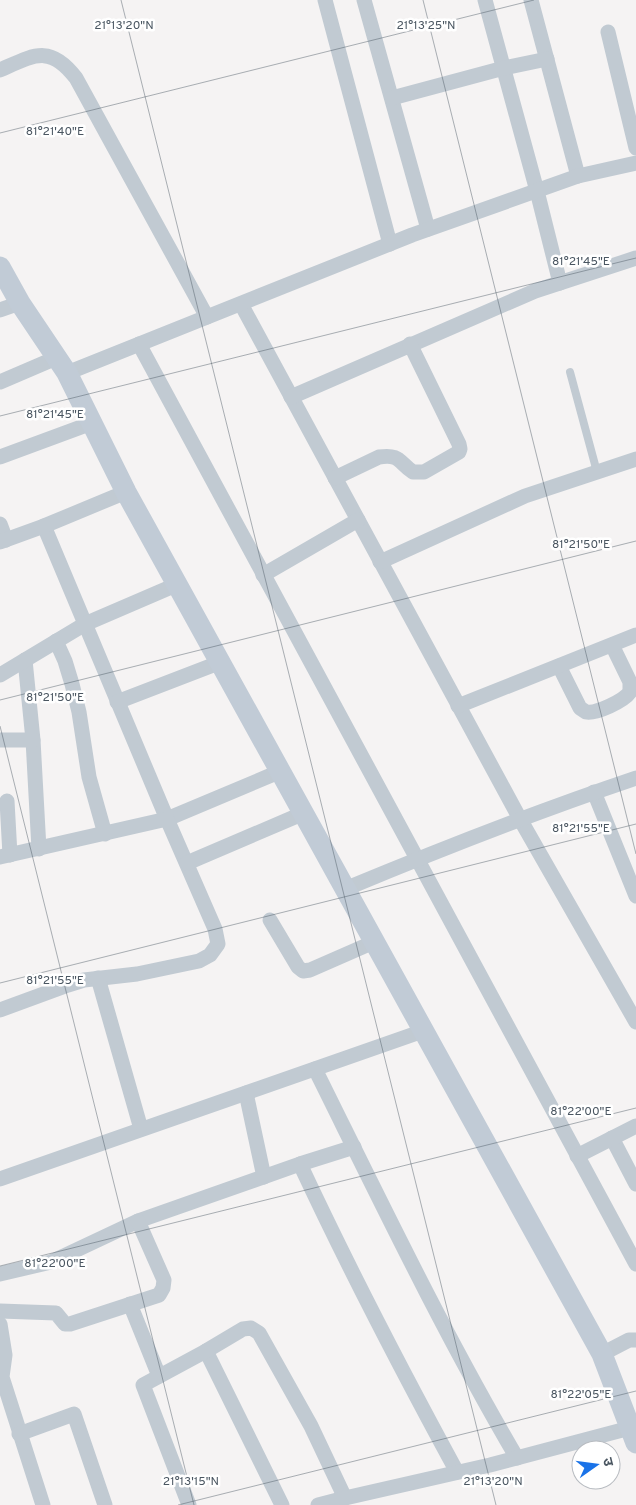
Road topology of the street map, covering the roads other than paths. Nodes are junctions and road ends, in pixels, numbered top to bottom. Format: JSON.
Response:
{"nodes":[{"id":1,"x":325,"y":0,"type":"edge"},
{"id":2,"x":364,"y":0,"type":"edge"},
{"id":3,"x":485,"y":0,"type":"edge"},
{"id":4,"x":531,"y":0,"type":"edge"},
{"id":5,"x":608,"y":32,"type":"dead end"},
{"id":6,"x":547,"y":59,"type":"junction"},
{"id":7,"x":504,"y":68,"type":"junction"},
{"id":8,"x":0,"y":70,"type":"edge"},
{"id":9,"x":392,"y":98,"type":"junction"},
{"id":10,"x":636,"y":148,"type":"edge"},
{"id":11,"x":636,"y":163,"type":"edge"},
{"id":12,"x":578,"y":176,"type":"junction"},
{"id":13,"x":537,"y":191,"type":"junction"},
{"id":14,"x":428,"y":229,"type":"junction"},
{"id":15,"x":390,"y":244,"type":"junction"},
{"id":16,"x":636,"y":258,"type":"edge"},
{"id":17,"x":0,"y":267,"type":"edge"},
{"id":18,"x":560,"y":283,"type":"junction"},
{"id":19,"x":20,"y":303,"type":"junction"},
{"id":20,"x":241,"y":304,"type":"junction"},
{"id":21,"x":0,"y":310,"type":"edge"},
{"id":22,"x":207,"y":318,"type":"junction"},
{"id":23,"x":139,"y":344,"type":"junction"},
{"id":24,"x":410,"y":344,"type":"junction"},
{"id":25,"x":62,"y":365,"type":"junction"},
{"id":26,"x":570,"y":372,"type":"dead end"},
{"id":27,"x":0,"y":382,"type":"edge"},
{"id":28,"x":291,"y":397,"type":"junction"},
{"id":29,"x":92,"y":423,"type":"junction"},
{"id":30,"x":0,"y":457,"type":"edge"},
{"id":31,"x":636,"y":459,"type":"edge"},
{"id":32,"x":597,"y":472,"type":"junction"},
{"id":33,"x":335,"y":478,"type":"junction"},
{"id":34,"x":126,"y":492,"type":"junction"},
{"id":35,"x":358,"y":520,"type":"junction"},
{"id":36,"x":0,"y":524,"type":"edge"},
{"id":37,"x":44,"y":526,"type":"junction"},
{"id":38,"x":3,"y":541,"type":"edge"},
{"id":39,"x":380,"y":562,"type":"junction"},
{"id":40,"x":263,"y":575,"type":"junction"},
{"id":41,"x":178,"y":584,"type":"junction"},
{"id":42,"x":85,"y":624,"type":"junction"},
{"id":43,"x":636,"y":636,"type":"edge"},
{"id":44,"x":56,"y":641,"type":"junction"},
{"id":45,"x":612,"y":645,"type":"junction"},
{"id":46,"x":25,"y":660,"type":"junction"},
{"id":47,"x":221,"y":662,"type":"junction"},
{"id":48,"x":559,"y":666,"type":"junction"},
{"id":49,"x":0,"y":675,"type":"edge"},
{"id":50,"x":118,"y":702,"type":"junction"},
{"id":51,"x":458,"y":706,"type":"junction"},
{"id":52,"x":0,"y":740,"type":"edge"},
{"id":53,"x":33,"y":740,"type":"junction"},
{"id":54,"x":281,"y":771,"type":"junction"},
{"id":55,"x":636,"y":778,"type":"edge"},
{"id":56,"x":594,"y":792,"type":"junction"},
{"id":57,"x":7,"y":800,"type":"dead end"},
{"id":58,"x":304,"y":812,"type":"junction"},
{"id":59,"x":167,"y":819,"type":"junction"},
{"id":60,"x":520,"y":819,"type":"junction"},
{"id":61,"x":105,"y":834,"type":"junction"},
{"id":62,"x":39,"y":848,"type":"junction"},
{"id":63,"x":5,"y":856,"type":"edge"},
{"id":64,"x":416,"y":859,"type":"junction"},
{"id":65,"x":186,"y":863,"type":"junction"},
{"id":66,"x":345,"y":889,"type":"junction"},
{"id":67,"x":636,"y":896,"type":"edge"},
{"id":68,"x":270,"y":920,"type":"dead end"},
{"id":69,"x":374,"y":942,"type":"junction"},
{"id":70,"x":98,"y":978,"type":"junction"},
{"id":71,"x":0,"y":1010,"type":"edge"},
{"id":72,"x":635,"y":1016,"type":"edge"},
{"id":73,"x":423,"y":1031,"type":"junction"},
{"id":74,"x":315,"y":1069,"type":"junction"},
{"id":75,"x":246,"y":1093,"type":"junction"},
{"id":76,"x":636,"y":1126,"type":"edge"},
{"id":77,"x":141,"y":1130,"type":"junction"},
{"id":78,"x":612,"y":1138,"type":"junction"},
{"id":79,"x":354,"y":1147,"type":"junction"},
{"id":80,"x":577,"y":1156,"type":"junction"},
{"id":81,"x":631,"y":1162,"type":"edge"},
{"id":82,"x":300,"y":1164,"type":"junction"},
{"id":83,"x":264,"y":1177,"type":"junction"},
{"id":84,"x":0,"y":1179,"type":"edge"},
{"id":85,"x":636,"y":1184,"type":"edge"},
{"id":86,"x":138,"y":1221,"type":"junction"},
{"id":87,"x":634,"y":1258,"type":"edge"},
{"id":88,"x":0,"y":1274,"type":"edge"},
{"id":89,"x":130,"y":1304,"type":"junction"},
{"id":90,"x":0,"y":1311,"type":"edge"},
{"id":91,"x":0,"y":1324,"type":"edge"},
{"id":92,"x":634,"y":1337,"type":"edge"},
{"id":93,"x":206,"y":1351,"type":"junction"},
{"id":94,"x":602,"y":1354,"type":"junction"},
{"id":95,"x":159,"y":1376,"type":"junction"},
{"id":96,"x":1,"y":1377,"type":"edge"},
{"id":97,"x":19,"y":1434,"type":"junction"},
{"id":98,"x":633,"y":1435,"type":"edge"},
{"id":99,"x":517,"y":1458,"type":"junction"},
{"id":100,"x":457,"y":1472,"type":"junction"},
{"id":101,"x":345,"y":1498,"type":"junction"},
{"id":102,"x":42,"y":1505,"type":"edge"},
{"id":103,"x":106,"y":1505,"type":"edge"},
{"id":104,"x":189,"y":1505,"type":"edge"},
{"id":105,"x":282,"y":1505,"type":"edge"},
{"id":106,"x":318,"y":1505,"type":"edge"}],
"edges":[{"from":1,"to":15,"type":"street"},
{"from":2,"to":9,"type":"street"},
{"from":3,"to":7,"type":"street"},
{"from":4,"to":6,"type":"street"},
{"from":5,"to":10,"type":"street"},
{"from":6,"to":7,"type":"street"},
{"from":6,"to":12,"type":"street"},
{"from":7,"to":9,"type":"street"},
{"from":7,"to":13,"type":"street"},
{"from":8,"to":22,"type":"street"},
{"from":9,"to":14,"type":"street"},
{"from":11,"to":12,"type":"street"},
{"from":12,"to":13,"type":"street"},
{"from":13,"to":14,"type":"street"},
{"from":13,"to":18,"type":"street"},
{"from":14,"to":15,"type":"street"},
{"from":15,"to":20,"type":"street"},
{"from":16,"to":18,"type":"street"},
{"from":17,"to":19,"type":"main road"},
{"from":18,"to":24,"type":"street"},
{"from":19,"to":21,"type":"street"},
{"from":19,"to":25,"type":"main road"},
{"from":20,"to":22,"type":"street"},
{"from":20,"to":28,"type":"street"},
{"from":22,"to":23,"type":"street"},
{"from":23,"to":25,"type":"street"},
{"from":23,"to":40,"type":"street"},
{"from":24,"to":28,"type":"street"},
{"from":24,"to":33,"type":"street"},
{"from":25,"to":27,"type":"street"},
{"from":25,"to":29,"type":"main road"},
{"from":26,"to":32,"type":"lane"},
{"from":28,"to":33,"type":"street"},
{"from":29,"to":30,"type":"street"},
{"from":29,"to":34,"type":"main road"},
{"from":31,"to":32,"type":"street"},
{"from":32,"to":39,"type":"street"},
{"from":33,"to":35,"type":"street"},
{"from":34,"to":37,"type":"street"},
{"from":34,"to":41,"type":"main road"},
{"from":35,"to":39,"type":"street"},
{"from":35,"to":40,"type":"street"},
{"from":36,"to":38,"type":"street"},
{"from":37,"to":38,"type":"street"},
{"from":37,"to":42,"type":"street"},
{"from":39,"to":51,"type":"street"},
{"from":40,"to":64,"type":"street"},
{"from":41,"to":42,"type":"street"},
{"from":41,"to":47,"type":"main road"},
{"from":42,"to":44,"type":"street"},
{"from":42,"to":50,"type":"street"},
{"from":43,"to":45,"type":"street"},
{"from":44,"to":46,"type":"street"},
{"from":44,"to":61,"type":"street"},
{"from":45,"to":48,"type":"street"},
{"from":45,"to":48,"type":"street"},
{"from":46,"to":49,"type":"street"},
{"from":46,"to":53,"type":"street"},
{"from":47,"to":50,"type":"street"},
{"from":47,"to":54,"type":"main road"},
{"from":48,"to":51,"type":"street"},
{"from":50,"to":59,"type":"street"},
{"from":51,"to":60,"type":"street"},
{"from":52,"to":53,"type":"street"},
{"from":53,"to":62,"type":"street"},
{"from":54,"to":58,"type":"main road"},
{"from":54,"to":59,"type":"street"},
{"from":55,"to":56,"type":"street"},
{"from":56,"to":60,"type":"street"},
{"from":56,"to":67,"type":"street"},
{"from":57,"to":63,"type":"street"},
{"from":58,"to":65,"type":"street"},
{"from":58,"to":66,"type":"main road"},
{"from":59,"to":61,"type":"street"},
{"from":59,"to":65,"type":"street"},
{"from":60,"to":64,"type":"street"},
{"from":60,"to":72,"type":"street"},
{"from":61,"to":62,"type":"street"},
{"from":62,"to":63,"type":"street"},
{"from":64,"to":66,"type":"street"},
{"from":64,"to":80,"type":"street"},
{"from":65,"to":70,"type":"street"},
{"from":66,"to":69,"type":"main road"},
{"from":68,"to":69,"type":"street"},
{"from":69,"to":73,"type":"main road"},
{"from":70,"to":71,"type":"street"},
{"from":70,"to":77,"type":"street"},
{"from":73,"to":74,"type":"street"},
{"from":73,"to":94,"type":"main road"},
{"from":74,"to":75,"type":"street"},
{"from":74,"to":79,"type":"street"},
{"from":75,"to":77,"type":"street"},
{"from":75,"to":83,"type":"street"},
{"from":76,"to":78,"type":"street"},
{"from":77,"to":84,"type":"street"},
{"from":78,"to":80,"type":"street"},
{"from":78,"to":81,"type":"street"},
{"from":79,"to":82,"type":"street"},
{"from":79,"to":99,"type":"street"},
{"from":80,"to":87,"type":"street"},
{"from":81,"to":85,"type":"street"},
{"from":82,"to":83,"type":"street"},
{"from":82,"to":100,"type":"street"},
{"from":83,"to":86,"type":"street"},
{"from":86,"to":88,"type":"street"},
{"from":86,"to":89,"type":"street"},
{"from":89,"to":90,"type":"street"},
{"from":89,"to":95,"type":"street"},
{"from":91,"to":96,"type":"street"},
{"from":92,"to":94,"type":"street"},
{"from":93,"to":95,"type":"street"},
{"from":93,"to":101,"type":"street"},
{"from":93,"to":105,"type":"street"},
{"from":94,"to":98,"type":"main road"},
{"from":95,"to":104,"type":"street"},
{"from":96,"to":97,"type":"street"},
{"from":97,"to":102,"type":"street"},
{"from":97,"to":103,"type":"street"},
{"from":98,"to":99,"type":"street"},
{"from":99,"to":100,"type":"street"},
{"from":100,"to":101,"type":"street"},
{"from":101,"to":106,"type":"street"}]}
